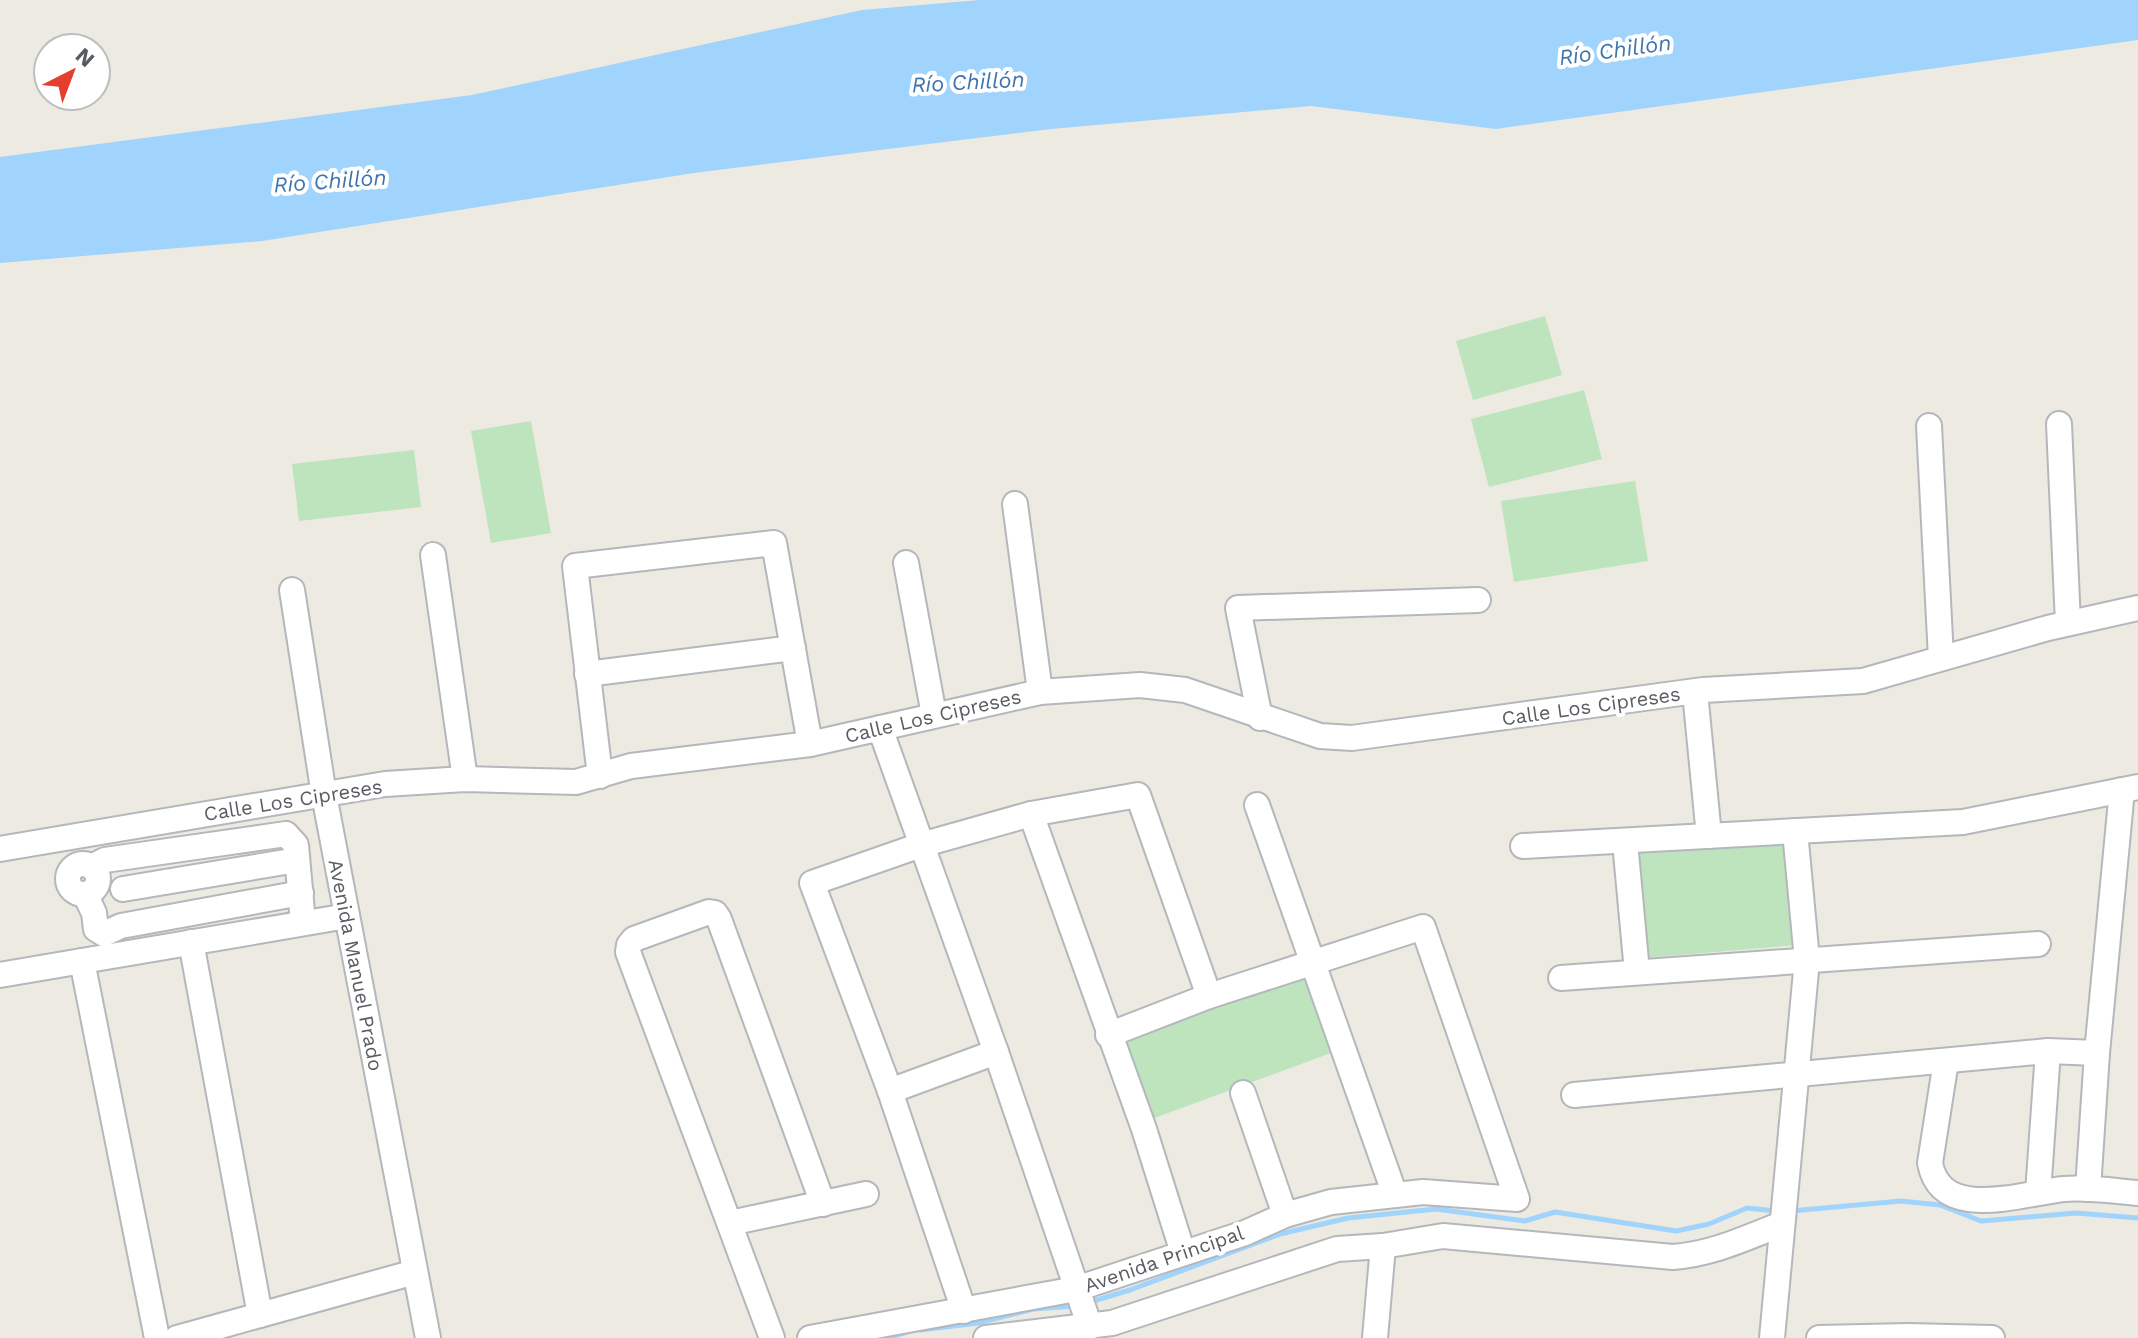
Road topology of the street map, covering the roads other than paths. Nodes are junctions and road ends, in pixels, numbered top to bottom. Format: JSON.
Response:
{"nodes":[{"id":1,"x":2059,"y":424,"type":"dead end"},
{"id":2,"x":1929,"y":426,"type":"dead end"},
{"id":3,"x":1015,"y":504,"type":"dead end"},
{"id":4,"x":433,"y":555,"type":"dead end"},
{"id":5,"x":906,"y":563,"type":"dead end"},
{"id":6,"x":292,"y":590,"type":"dead end"},
{"id":7,"x":1478,"y":600,"type":"dead end"},
{"id":8,"x":2138,"y":608,"type":"edge"},
{"id":9,"x":2068,"y":623,"type":"junction"},
{"id":10,"x":793,"y":648,"type":"junction"},
{"id":11,"x":1941,"y":658,"type":"junction"},
{"id":12,"x":587,"y":674,"type":"junction"},
{"id":13,"x":1040,"y":692,"type":"junction"},
{"id":14,"x":1695,"y":692,"type":"junction"},
{"id":15,"x":934,"y":715,"type":"junction"},
{"id":16,"x":1260,"y":718,"type":"junction"},
{"id":17,"x":880,"y":728,"type":"junction"},
{"id":18,"x":810,"y":744,"type":"junction"},
{"id":19,"x":600,"y":776,"type":"junction"},
{"id":20,"x":465,"y":779,"type":"junction"},
{"id":21,"x":2130,"y":788,"type":"edge"},
{"id":22,"x":324,"y":795,"type":"junction"},
{"id":23,"x":1257,"y":805,"type":"dead end"},
{"id":24,"x":1031,"y":814,"type":"junction"},
{"id":25,"x":1795,"y":831,"type":"junction"},
{"id":26,"x":1709,"y":836,"type":"junction"},
{"id":27,"x":1625,"y":842,"type":"junction"},
{"id":28,"x":921,"y":845,"type":"junction"},
{"id":29,"x":1523,"y":846,"type":"dead end"},
{"id":30,"x":0,"y":849,"type":"edge"},
{"id":31,"x":297,"y":860,"type":"junction"},
{"id":32,"x":101,"y":863,"type":"junction"},
{"id":33,"x":123,"y":889,"type":"junction"},
{"id":34,"x":301,"y":893,"type":"junction"},
{"id":35,"x":347,"y":916,"type":"junction"},
{"id":36,"x":303,"y":923,"type":"junction"},
{"id":37,"x":128,"y":925,"type":"junction"},
{"id":38,"x":191,"y":942,"type":"junction"},
{"id":39,"x":2038,"y":944,"type":"dead end"},
{"id":40,"x":1807,"y":960,"type":"junction"},
{"id":41,"x":82,"y":961,"type":"junction"},
{"id":42,"x":1313,"y":962,"type":"junction"},
{"id":43,"x":1637,"y":972,"type":"junction"},
{"id":44,"x":0,"y":975,"type":"edge"},
{"id":45,"x":1561,"y":978,"type":"dead end"},
{"id":46,"x":1209,"y":996,"type":"junction"},
{"id":47,"x":1108,"y":1035,"type":"junction"},
{"id":48,"x":2048,"y":1051,"type":"junction"},
{"id":49,"x":996,"y":1052,"type":"junction"},
{"id":50,"x":2097,"y":1053,"type":"junction"},
{"id":51,"x":1946,"y":1061,"type":"junction"},
{"id":52,"x":1798,"y":1075,"type":"junction"},
{"id":53,"x":890,"y":1091,"type":"junction"},
{"id":54,"x":1243,"y":1093,"type":"dead end"},
{"id":55,"x":1574,"y":1095,"type":"dead end"},
{"id":56,"x":2088,"y":1189,"type":"junction"},
{"id":57,"x":2038,"y":1193,"type":"junction"},
{"id":58,"x":2138,"y":1193,"type":"edge"},
{"id":59,"x":866,"y":1194,"type":"dead end"},
{"id":60,"x":1395,"y":1195,"type":"junction"},
{"id":61,"x":823,"y":1204,"type":"junction"},
{"id":62,"x":1285,"y":1215,"type":"junction"},
{"id":63,"x":730,"y":1223,"type":"junction"},
{"id":64,"x":1782,"y":1224,"type":"junction"},
{"id":65,"x":1383,"y":1246,"type":"junction"},
{"id":66,"x":1183,"y":1253,"type":"junction"},
{"id":67,"x":415,"y":1272,"type":"junction"},
{"id":68,"x":1082,"y":1307,"type":"junction"},
{"id":69,"x":964,"y":1311,"type":"junction"},
{"id":70,"x":260,"y":1315,"type":"junction"},
{"id":71,"x":1908,"y":1337,"type":"edge"},
{"id":72,"x":157,"y":1338,"type":"edge"},
{"id":73,"x":177,"y":1338,"type":"edge"},
{"id":74,"x":428,"y":1338,"type":"edge"},
{"id":75,"x":772,"y":1338,"type":"edge"},
{"id":76,"x":810,"y":1338,"type":"edge"},
{"id":77,"x":986,"y":1338,"type":"edge"},
{"id":78,"x":1375,"y":1338,"type":"edge"},
{"id":79,"x":1772,"y":1338,"type":"edge"},
{"id":80,"x":1819,"y":1338,"type":"edge"},
{"id":81,"x":1992,"y":1338,"type":"edge"}],
"edges":[{"from":1,"to":9,"type":"street"},
{"from":2,"to":11,"type":"street"},
{"from":3,"to":13,"type":"street"},
{"from":4,"to":20,"type":"street"},
{"from":5,"to":15,"type":"street"},
{"from":6,"to":22,"type":"street","name":"Avenida Manuel Prado"},
{"from":7,"to":16,"type":"street"},
{"from":8,"to":9,"type":"street","name":"Calle Los Cipreses"},
{"from":9,"to":11,"type":"street","name":"Calle Los Cipreses"},
{"from":10,"to":12,"type":"street"},
{"from":10,"to":12,"type":"street"},
{"from":10,"to":18,"type":"street"},
{"from":11,"to":14,"type":"street","name":"Calle Los Cipreses"},
{"from":12,"to":19,"type":"street"},
{"from":13,"to":15,"type":"street","name":"Calle Los Cipreses"},
{"from":13,"to":16,"type":"street","name":"Calle Los Cipreses"},
{"from":14,"to":16,"type":"street","name":"Calle Los Cipreses"},
{"from":14,"to":26,"type":"street"},
{"from":15,"to":17,"type":"street","name":"Calle Los Cipreses"},
{"from":17,"to":18,"type":"street","name":"Calle Los Cipreses"},
{"from":17,"to":28,"type":"street"},
{"from":18,"to":19,"type":"street","name":"Calle Los Cipreses"},
{"from":19,"to":20,"type":"street","name":"Calle Los Cipreses"},
{"from":20,"to":22,"type":"street","name":"Calle Los Cipreses"},
{"from":21,"to":25,"type":"street"},
{"from":21,"to":50,"type":"street"},
{"from":22,"to":30,"type":"street","name":"Calle Los Cipreses"},
{"from":22,"to":35,"type":"street","name":"Avenida Manuel Prado"},
{"from":23,"to":42,"type":"street"},
{"from":24,"to":28,"type":"street"},
{"from":24,"to":46,"type":"street"},
{"from":24,"to":47,"type":"street"},
{"from":25,"to":26,"type":"street"},
{"from":25,"to":40,"type":"street"},
{"from":26,"to":27,"type":"street"},
{"from":27,"to":29,"type":"street"},
{"from":27,"to":43,"type":"street"},
{"from":28,"to":49,"type":"street"},
{"from":28,"to":53,"type":"street"},
{"from":31,"to":32,"type":"street"},
{"from":31,"to":33,"type":"street"},
{"from":31,"to":34,"type":"street"},
{"from":32,"to":33,"type":"street"},
{"from":32,"to":37,"type":"street"},
{"from":33,"to":37,"type":"street"},
{"from":34,"to":36,"type":"street"},
{"from":34,"to":37,"type":"street"},
{"from":35,"to":36,"type":"street"},
{"from":35,"to":67,"type":"street","name":"Avenida Manuel Prado"},
{"from":36,"to":38,"type":"street"},
{"from":38,"to":41,"type":"street"},
{"from":38,"to":70,"type":"street"},
{"from":39,"to":40,"type":"street"},
{"from":40,"to":43,"type":"street"},
{"from":40,"to":52,"type":"street"},
{"from":41,"to":44,"type":"street"},
{"from":41,"to":72,"type":"street"},
{"from":42,"to":46,"type":"street"},
{"from":42,"to":60,"type":"street"},
{"from":42,"to":60,"type":"street","name":"Avenida Principal"},
{"from":43,"to":45,"type":"street"},
{"from":46,"to":47,"type":"street"},
{"from":47,"to":66,"type":"street"},
{"from":48,"to":50,"type":"street"},
{"from":48,"to":51,"type":"street"},
{"from":48,"to":57,"type":"street"},
{"from":49,"to":53,"type":"street"},
{"from":49,"to":68,"type":"street"},
{"from":50,"to":56,"type":"street"},
{"from":51,"to":52,"type":"street"},
{"from":51,"to":57,"type":"street"},
{"from":52,"to":55,"type":"street"},
{"from":52,"to":64,"type":"street"},
{"from":53,"to":69,"type":"street"},
{"from":54,"to":62,"type":"street"},
{"from":56,"to":57,"type":"street"},
{"from":56,"to":58,"type":"street"},
{"from":59,"to":61,"type":"street"},
{"from":60,"to":62,"type":"street","name":"Avenida Principal"},
{"from":61,"to":63,"type":"street"},
{"from":61,"to":63,"type":"street"},
{"from":62,"to":66,"type":"street","name":"Avenida Principal"},
{"from":63,"to":75,"type":"street"},
{"from":64,"to":65,"type":"street","name":"Avenida Principal"},
{"from":64,"to":79,"type":"street"},
{"from":65,"to":68,"type":"street","name":"Avenida Principal"},
{"from":65,"to":78,"type":"street"},
{"from":66,"to":68,"type":"street","name":"Avenida Principal"},
{"from":67,"to":70,"type":"street"},
{"from":67,"to":74,"type":"street","name":"Avenida Manuel Prado"},
{"from":68,"to":69,"type":"street","name":"Avenida Principal"},
{"from":68,"to":77,"type":"street","name":"Avenida Principal"},
{"from":69,"to":76,"type":"street","name":"Avenida Principal"},
{"from":70,"to":73,"type":"street"},
{"from":71,"to":80,"type":"street"},
{"from":71,"to":81,"type":"street"}]}
